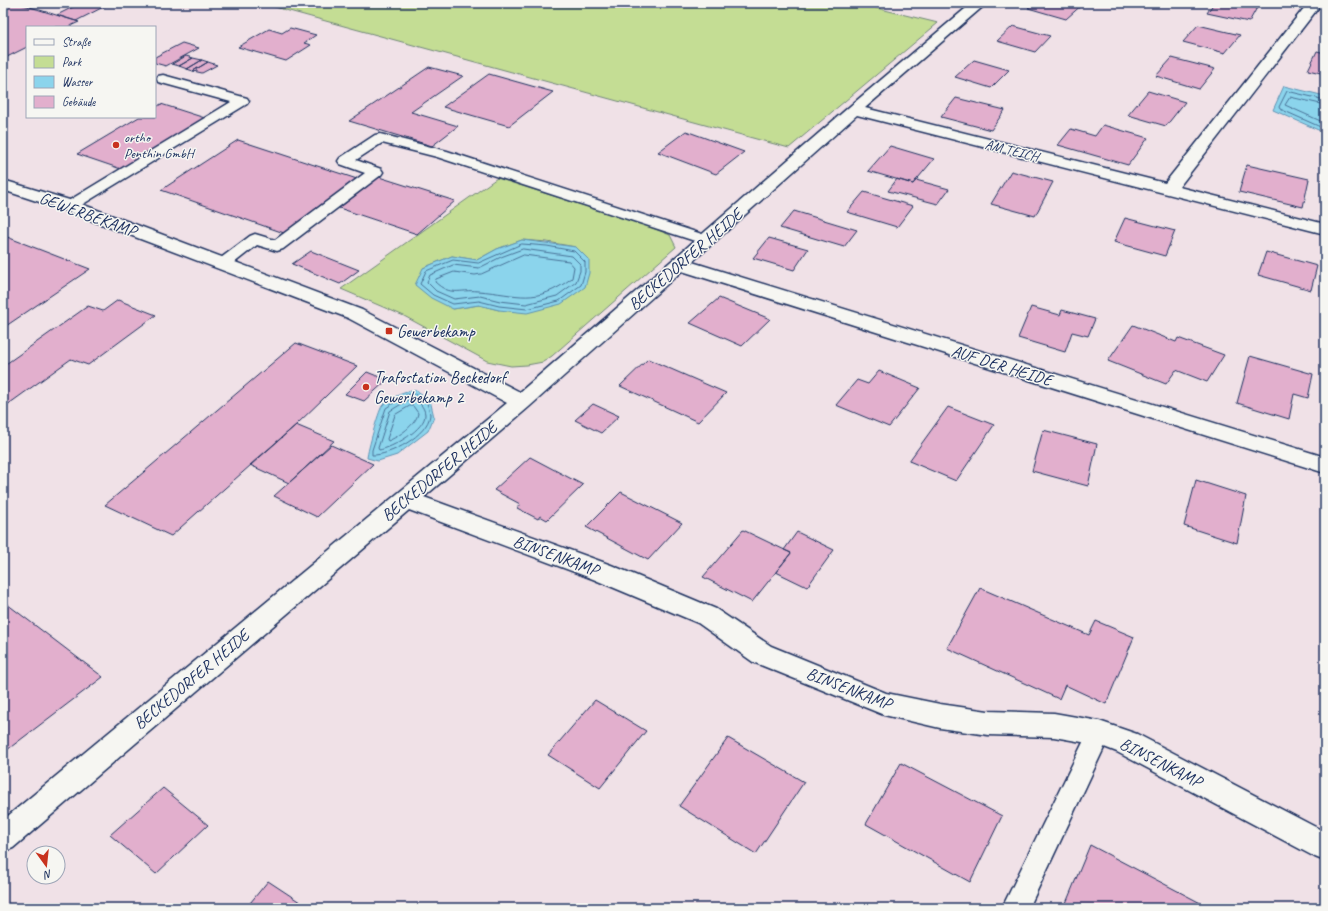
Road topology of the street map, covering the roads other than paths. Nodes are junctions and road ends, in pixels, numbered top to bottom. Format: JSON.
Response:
{"nodes":[{"id":1,"x":980,"y":3,"type":"edge"},
{"id":2,"x":1315,"y":3,"type":"edge"},
{"id":3,"x":163,"y":79,"type":"dead end"},
{"id":4,"x":854,"y":110,"type":"junction"},
{"id":5,"x":3,"y":185,"type":"edge"},
{"id":6,"x":1169,"y":189,"type":"junction"},
{"id":7,"x":70,"y":206,"type":"junction"},
{"id":8,"x":1325,"y":229,"type":"edge"},
{"id":9,"x":706,"y":240,"type":"junction"},
{"id":10,"x":223,"y":264,"type":"junction"},
{"id":11,"x":679,"y":264,"type":"junction"},
{"id":12,"x":522,"y":402,"type":"junction"},
{"id":13,"x":1325,"y":465,"type":"edge"},
{"id":14,"x":405,"y":499,"type":"junction"},
{"id":15,"x":1099,"y":733,"type":"junction"},
{"id":16,"x":3,"y":838,"type":"edge"},
{"id":17,"x":1325,"y":847,"type":"edge"},
{"id":18,"x":1015,"y":908,"type":"edge"}],
"edges":[{"from":1,"to":4,"type":"street","name":"BECKEDORFER HEIDE"},
{"from":2,"to":6,"type":"street"},
{"from":3,"to":7,"type":"lane"},
{"from":4,"to":6,"type":"street","name":"AM TEICH"},
{"from":4,"to":9,"type":"street","name":"BECKEDORFER HEIDE"},
{"from":5,"to":7,"type":"street","name":"GEWERBEKAMP"},
{"from":6,"to":8,"type":"street","name":"AM TEICH"},
{"from":7,"to":10,"type":"street","name":"GEWERBEKAMP"},
{"from":9,"to":10,"type":"lane"},
{"from":9,"to":11,"type":"street","name":"BECKEDORFER HEIDE"},
{"from":10,"to":12,"type":"street","name":"GEWERBEKAMP"},
{"from":11,"to":12,"type":"street","name":"BECKEDORFER HEIDE"},
{"from":11,"to":13,"type":"street","name":"AUF DER HEIDE"},
{"from":12,"to":14,"type":"street","name":"BECKEDORFER HEIDE"},
{"from":14,"to":15,"type":"street","name":"BINSENKAMP"},
{"from":14,"to":16,"type":"street","name":"BECKEDORFER HEIDE"},
{"from":15,"to":17,"type":"street","name":"BINSENKAMP"},
{"from":15,"to":18,"type":"lane"}]}
